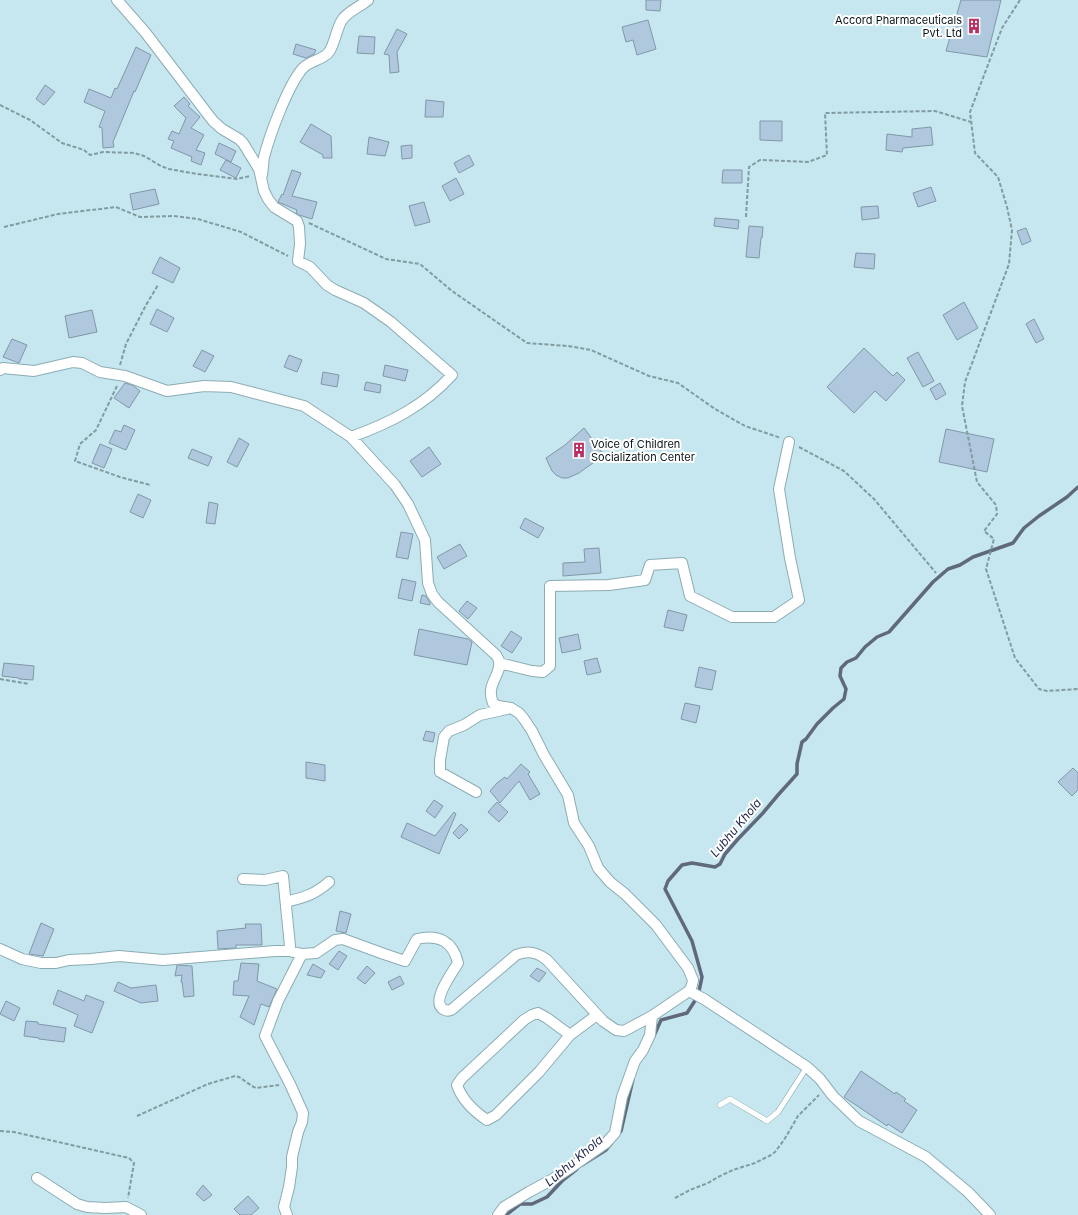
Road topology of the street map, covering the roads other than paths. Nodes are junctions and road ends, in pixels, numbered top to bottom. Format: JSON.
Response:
{"nodes":[{"id":1,"x":117,"y":0,"type":"edge"},
{"id":2,"x":368,"y":0,"type":"edge"},
{"id":3,"x":262,"y":177,"type":"junction"},
{"id":4,"x":0,"y":370,"type":"edge"},
{"id":5,"x":351,"y":436,"type":"junction"},
{"id":6,"x":789,"y":442,"type":"road end"},
{"id":7,"x":499,"y":663,"type":"junction"},
{"id":8,"x":511,"y":708,"type":"junction"},
{"id":9,"x":476,"y":792,"type":"dead end"},
{"id":10,"x":243,"y":879,"type":"dead end"},
{"id":11,"x":329,"y":882,"type":"dead end"},
{"id":12,"x":286,"y":902,"type":"junction"},
{"id":13,"x":0,"y":949,"type":"edge"},
{"id":14,"x":289,"y":951,"type":"junction"},
{"id":15,"x":302,"y":954,"type":"junction"},
{"id":16,"x":696,"y":995,"type":"junction"},
{"id":17,"x":597,"y":1014,"type":"junction"},
{"id":18,"x":652,"y":1016,"type":"junction"},
{"id":19,"x":570,"y":1035,"type":"junction"},
{"id":20,"x":807,"y":1067,"type":"junction"},
{"id":21,"x":720,"y":1105,"type":"dead end"},
{"id":22,"x":36,"y":1178,"type":"dead end"},
{"id":23,"x":141,"y":1215,"type":"edge"},
{"id":24,"x":287,"y":1215,"type":"edge"},
{"id":25,"x":498,"y":1215,"type":"edge"},
{"id":26,"x":990,"y":1215,"type":"edge"}],
"edges":[{"from":1,"to":3,"type":"street"},
{"from":2,"to":3,"type":"street"},
{"from":3,"to":5,"type":"street"},
{"from":4,"to":5,"type":"street"},
{"from":5,"to":7,"type":"street"},
{"from":6,"to":7,"type":"street"},
{"from":7,"to":8,"type":"street"},
{"from":8,"to":9,"type":"street"},
{"from":8,"to":16,"type":"street"},
{"from":10,"to":12,"type":"street"},
{"from":11,"to":12,"type":"street"},
{"from":12,"to":14,"type":"street"},
{"from":13,"to":14,"type":"street"},
{"from":14,"to":15,"type":"street"},
{"from":15,"to":17,"type":"street"},
{"from":15,"to":24,"type":"street"},
{"from":16,"to":18,"type":"street"},
{"from":16,"to":20,"type":"street"},
{"from":17,"to":18,"type":"street"},
{"from":17,"to":19,"type":"street"},
{"from":18,"to":25,"type":"street"},
{"from":19,"to":19,"type":"street"},
{"from":20,"to":21,"type":"lane"},
{"from":20,"to":26,"type":"street"},
{"from":22,"to":23,"type":"street"}]}
